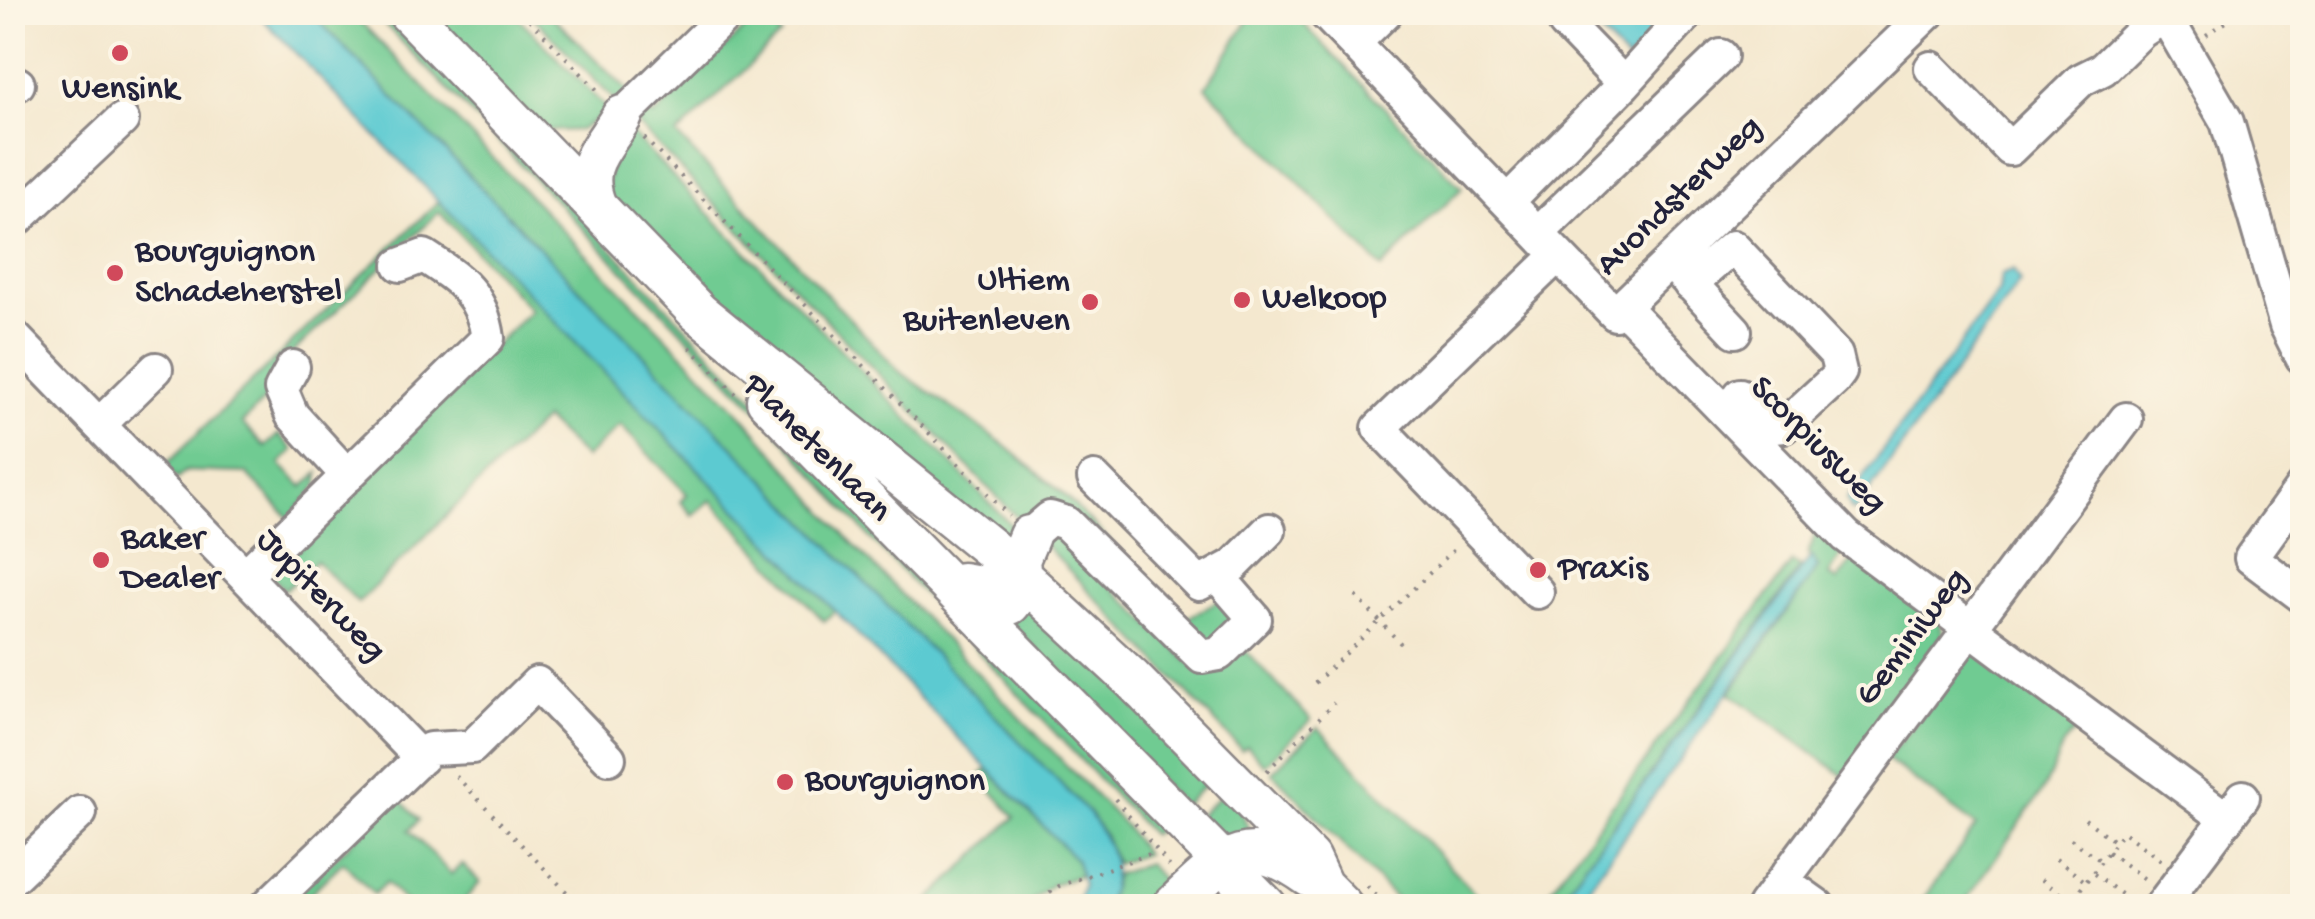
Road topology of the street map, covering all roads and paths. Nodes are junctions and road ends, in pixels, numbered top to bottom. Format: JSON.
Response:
{"nodes":[{"id":1,"x":392,"y":12,"type":"edge"},
{"id":2,"x":408,"y":12,"type":"edge"},
{"id":3,"x":522,"y":12,"type":"edge"},
{"id":4,"x":729,"y":12,"type":"edge"},
{"id":5,"x":1324,"y":12,"type":"edge"},
{"id":6,"x":1386,"y":12,"type":"edge"},
{"id":7,"x":1689,"y":12,"type":"edge"},
{"id":8,"x":1929,"y":12,"type":"edge"},
{"id":9,"x":2242,"y":12,"type":"edge"},
{"id":10,"x":2164,"y":14,"type":"edge"},
{"id":11,"x":1565,"y":23,"type":"dead end"},
{"id":12,"x":1902,"y":38,"type":"junction"},
{"id":13,"x":1354,"y":44,"type":"junction"},
{"id":14,"x":2185,"y":48,"type":"junction"},
{"id":15,"x":1721,"y":56,"type":"dead end"},
{"id":16,"x":1624,"y":84,"type":"junction"},
{"id":17,"x":622,"y":116,"type":"junction"},
{"id":18,"x":122,"y":120,"type":"dead end"},
{"id":19,"x":536,"y":144,"type":"junction"},
{"id":20,"x":1507,"y":202,"type":"junction"},
{"id":21,"x":596,"y":206,"type":"junction"},
{"id":22,"x":12,"y":224,"type":"edge"},
{"id":23,"x":1548,"y":244,"type":"junction"},
{"id":24,"x":400,"y":265,"type":"dead end"},
{"id":25,"x":1680,"y":273,"type":"junction"},
{"id":26,"x":1631,"y":299,"type":"junction"},
{"id":27,"x":1735,"y":331,"type":"dead end"},
{"id":28,"x":12,"y":335,"type":"edge"},
{"id":29,"x":2302,"y":357,"type":"edge"},
{"id":30,"x":293,"y":367,"type":"dead end"},
{"id":31,"x":156,"y":369,"type":"dead end"},
{"id":32,"x":2126,"y":419,"type":"dead end"},
{"id":33,"x":99,"y":425,"type":"junction"},
{"id":34,"x":348,"y":476,"type":"junction"},
{"id":35,"x":1094,"y":478,"type":"dead end"},
{"id":36,"x":2302,"y":487,"type":"edge"},
{"id":37,"x":951,"y":516,"type":"junction"},
{"id":38,"x":887,"y":520,"type":"junction"},
{"id":39,"x":2291,"y":526,"type":"edge"},
{"id":40,"x":1476,"y":529,"type":"junction"},
{"id":41,"x":1269,"y":530,"type":"dead end"},
{"id":42,"x":1013,"y":553,"type":"junction"},
{"id":43,"x":1216,"y":575,"type":"junction"},
{"id":44,"x":245,"y":576,"type":"junction"},
{"id":45,"x":944,"y":578,"type":"junction"},
{"id":46,"x":1537,"y":592,"type":"dead end"},
{"id":47,"x":1356,"y":596,"type":"dead end"},
{"id":48,"x":2302,"y":596,"type":"edge"},
{"id":49,"x":1380,"y":621,"type":"junction"},
{"id":50,"x":1968,"y":626,"type":"junction"},
{"id":51,"x":1404,"y":646,"type":"dead end"},
{"id":52,"x":1315,"y":683,"type":"dead end"},
{"id":53,"x":1334,"y":704,"type":"dead end"},
{"id":54,"x":425,"y":753,"type":"junction"},
{"id":55,"x":609,"y":758,"type":"dead end"},
{"id":56,"x":1257,"y":783,"type":"junction"},
{"id":57,"x":1164,"y":806,"type":"junction"},
{"id":58,"x":80,"y":813,"type":"dead end"},
{"id":59,"x":2085,"y":819,"type":"dead end"},
{"id":60,"x":2071,"y":839,"type":"dead end"},
{"id":61,"x":2116,"y":842,"type":"junction"},
{"id":62,"x":1157,"y":850,"type":"dead end"},
{"id":63,"x":2108,"y":852,"type":"junction"},
{"id":64,"x":2056,"y":860,"type":"dead end"},
{"id":65,"x":2101,"y":861,"type":"junction"},
{"id":66,"x":2093,"y":873,"type":"junction"},
{"id":67,"x":12,"y":878,"type":"edge"},
{"id":68,"x":2041,"y":880,"type":"dead end"},
{"id":69,"x":1242,"y":882,"type":"edge"},
{"id":70,"x":2086,"y":882,"type":"junction"},
{"id":71,"x":2078,"y":893,"type":"junction"},
{"id":72,"x":1774,"y":894,"type":"edge"},
{"id":73,"x":1332,"y":896,"type":"edge"},
{"id":74,"x":2163,"y":897,"type":"edge"},
{"id":75,"x":2026,"y":900,"type":"dead end"},
{"id":76,"x":2070,"y":904,"type":"edge"},
{"id":77,"x":1174,"y":905,"type":"edge"},
{"id":78,"x":267,"y":906,"type":"edge"},
{"id":79,"x":580,"y":906,"type":"edge"},
{"id":80,"x":1034,"y":906,"type":"edge"},
{"id":81,"x":1818,"y":906,"type":"edge"},
{"id":82,"x":2035,"y":906,"type":"edge"},
{"id":83,"x":2096,"y":906,"type":"edge"}],
"edges":[{"from":1,"to":38,"type":"main road","name":"Planetenlaan"},
{"from":2,"to":19,"type":"main road","name":"Planetenlaan"},
{"from":3,"to":17,"type":"path"},
{"from":4,"to":17,"type":"street"},
{"from":5,"to":13,"type":"street","name":"Avondsterweg"},
{"from":6,"to":13,"type":"street"},
{"from":7,"to":16,"type":"street"},
{"from":8,"to":12,"type":"street","name":"Avondsterweg"},
{"from":9,"to":14,"type":"path"},
{"from":10,"to":12,"type":"street"},
{"from":10,"to":14,"type":"street"},
{"from":11,"to":16,"type":"street"},
{"from":12,"to":25,"type":"street","name":"Avondsterweg"},
{"from":13,"to":20,"type":"street","name":"Avondsterweg"},
{"from":14,"to":29,"type":"street"},
{"from":15,"to":23,"type":"street"},
{"from":16,"to":20,"type":"street"},
{"from":17,"to":19,"type":"main road"},
{"from":17,"to":21,"type":"main road"},
{"from":17,"to":42,"type":"path"},
{"from":18,"to":22,"type":"street"},
{"from":19,"to":21,"type":"main road","name":"Planetenlaan"},
{"from":20,"to":23,"type":"street","name":"Avondsterweg"},
{"from":21,"to":37,"type":"main road","name":"Planetenlaan"},
{"from":23,"to":26,"type":"street","name":"Avondsterweg"},
{"from":23,"to":40,"type":"street"},
{"from":24,"to":34,"type":"street"},
{"from":25,"to":26,"type":"street","name":"Avondsterweg"},
{"from":25,"to":26,"type":"street"},
{"from":25,"to":27,"type":"street"},
{"from":26,"to":50,"type":"street","name":"Scorpiusweg"},
{"from":28,"to":33,"type":"street","name":"Jupiterweg"},
{"from":30,"to":34,"type":"street"},
{"from":31,"to":33,"type":"street"},
{"from":32,"to":50,"type":"street","name":"Geminiweg"},
{"from":33,"to":44,"type":"street","name":"Jupiterweg"},
{"from":34,"to":44,"type":"street"},
{"from":35,"to":43,"type":"street"},
{"from":36,"to":39,"type":"street"},
{"from":37,"to":38,"type":"main road"},
{"from":37,"to":42,"type":"main road","name":"Planetenlaan"},
{"from":38,"to":45,"type":"main road","name":"Planetenlaan"},
{"from":39,"to":48,"type":"street"},
{"from":40,"to":46,"type":"street"},
{"from":40,"to":49,"type":"path"},
{"from":41,"to":43,"type":"street"},
{"from":42,"to":43,"type":"street"},
{"from":42,"to":45,"type":"main road"},
{"from":42,"to":56,"type":"main road","name":"Planetenlaan"},
{"from":44,"to":54,"type":"street","name":"Jupiterweg"},
{"from":45,"to":57,"type":"main road","name":"Planetenlaan"},
{"from":47,"to":49,"type":"path"},
{"from":49,"to":51,"type":"path"},
{"from":49,"to":52,"type":"path"},
{"from":50,"to":72,"type":"street","name":"Geminiweg"},
{"from":50,"to":74,"type":"street","name":"Scorpiusweg"},
{"from":53,"to":56,"type":"path"},
{"from":54,"to":55,"type":"street"},
{"from":54,"to":78,"type":"street"},
{"from":54,"to":79,"type":"path"},
{"from":56,"to":69,"type":"main road"},
{"from":56,"to":73,"type":"main road","name":"Planetenlaan"},
{"from":57,"to":69,"type":"main road","name":"Planetenlaan"},
{"from":57,"to":77,"type":"main road"},
{"from":58,"to":67,"type":"street"},
{"from":59,"to":61,"type":"path"},
{"from":60,"to":65,"type":"path"},
{"from":61,"to":63,"type":"path"},
{"from":61,"to":74,"type":"path"},
{"from":62,"to":80,"type":"path"},
{"from":63,"to":65,"type":"path"},
{"from":63,"to":74,"type":"path"},
{"from":64,"to":70,"type":"path"},
{"from":65,"to":66,"type":"path"},
{"from":66,"to":70,"type":"path"},
{"from":66,"to":74,"type":"path"},
{"from":68,"to":76,"type":"path"},
{"from":69,"to":73,"type":"main road","name":"Planetenlaan"},
{"from":69,"to":77,"type":"main road"},
{"from":70,"to":71,"type":"path"},
{"from":71,"to":76,"type":"path"},
{"from":71,"to":83,"type":"path"},
{"from":72,"to":81,"type":"street"},
{"from":75,"to":82,"type":"path"}]}
